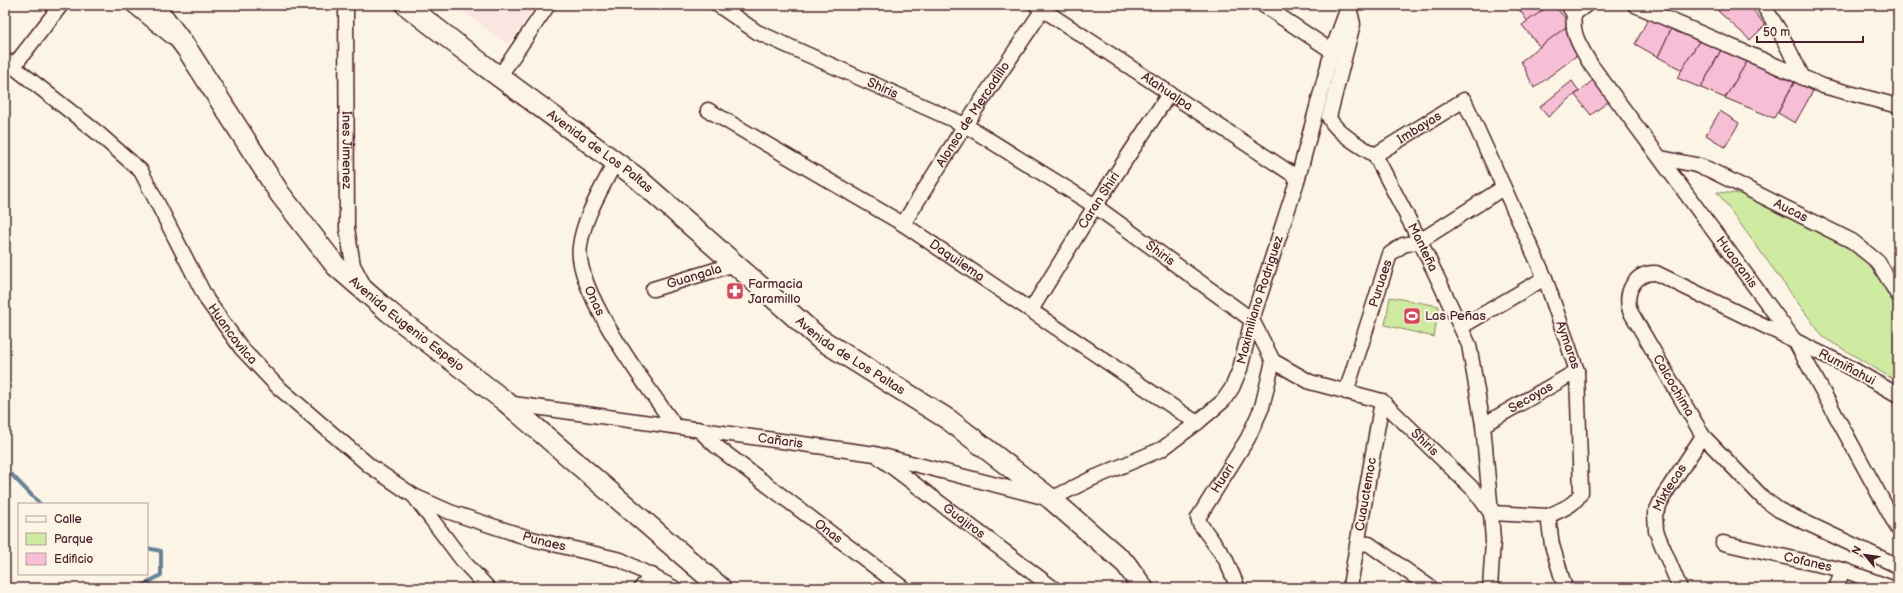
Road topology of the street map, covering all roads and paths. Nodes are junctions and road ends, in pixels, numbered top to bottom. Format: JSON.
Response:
{"nodes":[{"id":1,"x":61,"y":5,"type":"edge"},
{"id":2,"x":133,"y":5,"type":"edge"},
{"id":3,"x":154,"y":5,"type":"edge"},
{"id":4,"x":346,"y":5,"type":"edge"},
{"id":5,"x":406,"y":5,"type":"edge"},
{"id":6,"x":548,"y":5,"type":"edge"},
{"id":7,"x":718,"y":5,"type":"edge"},
{"id":8,"x":1263,"y":5,"type":"edge"},
{"id":9,"x":1586,"y":5,"type":"edge"},
{"id":10,"x":1635,"y":5,"type":"edge"},
{"id":11,"x":1762,"y":5,"type":"edge"},
{"id":12,"x":1042,"y":6,"type":"edge"},
{"id":13,"x":1349,"y":6,"type":"edge"},
{"id":14,"x":1571,"y":10,"type":"edge"},
{"id":15,"x":186,"y":48,"type":"junction"},
{"id":16,"x":1332,"y":51,"type":"junction"},
{"id":17,"x":9,"y":64,"type":"edge"},
{"id":18,"x":499,"y":77,"type":"junction"},
{"id":19,"x":1803,"y":78,"type":"junction"},
{"id":20,"x":1169,"y":94,"type":"junction"},
{"id":21,"x":1464,"y":100,"type":"joint"},
{"id":22,"x":1898,"y":106,"type":"edge"},
{"id":23,"x":708,"y":110,"type":"dead end"},
{"id":24,"x":965,"y":125,"type":"junction"},
{"id":25,"x":1375,"y":155,"type":"junction"},
{"id":26,"x":1661,"y":158,"type":"junction"},
{"id":27,"x":615,"y":162,"type":"junction"},
{"id":28,"x":1298,"y":178,"type":"junction"},
{"id":29,"x":1503,"y":188,"type":"junction"},
{"id":30,"x":1095,"y":206,"type":"junction"},
{"id":31,"x":903,"y":224,"type":"junction"},
{"id":32,"x":1420,"y":241,"type":"junction"},
{"id":33,"x":736,"y":264,"type":"junction"},
{"id":34,"x":1545,"y":278,"type":"junction"},
{"id":35,"x":653,"y":289,"type":"dead end"},
{"id":36,"x":367,"y":292,"type":"junction"},
{"id":37,"x":1898,"y":295,"type":"edge"},
{"id":38,"x":1032,"y":310,"type":"junction"},
{"id":39,"x":1252,"y":320,"type":"junction"},
{"id":40,"x":1461,"y":328,"type":"junction"},
{"id":41,"x":1795,"y":341,"type":"junction"},
{"id":42,"x":1273,"y":361,"type":"junction"},
{"id":43,"x":1577,"y":371,"type":"junction"},
{"id":44,"x":1346,"y":392,"type":"junction"},
{"id":45,"x":1898,"y":395,"type":"edge"},
{"id":46,"x":1382,"y":401,"type":"junction"},
{"id":47,"x":506,"y":402,"type":"junction"},
{"id":48,"x":1197,"y":423,"type":"junction"},
{"id":49,"x":1484,"y":425,"type":"junction"},
{"id":50,"x":675,"y":426,"type":"junction"},
{"id":51,"x":698,"y":429,"type":"junction"},
{"id":52,"x":1703,"y":436,"type":"junction"},
{"id":53,"x":875,"y":454,"type":"junction"},
{"id":54,"x":414,"y":496,"type":"junction"},
{"id":55,"x":1051,"y":500,"type":"junction"},
{"id":56,"x":1491,"y":513,"type":"junction"},
{"id":57,"x":1548,"y":516,"type":"junction"},
{"id":58,"x":1898,"y":529,"type":"edge"},
{"id":59,"x":1358,"y":542,"type":"junction"},
{"id":60,"x":1723,"y":543,"type":"dead end"},
{"id":61,"x":1898,"y":566,"type":"edge"},
{"id":62,"x":1843,"y":570,"type":"junction"},
{"id":63,"x":652,"y":575,"type":"junction"},
{"id":64,"x":488,"y":588,"type":"edge"},
{"id":65,"x":640,"y":588,"type":"edge"},
{"id":66,"x":674,"y":588,"type":"edge"},
{"id":67,"x":721,"y":588,"type":"edge"},
{"id":68,"x":903,"y":588,"type":"edge"},
{"id":69,"x":1053,"y":588,"type":"edge"},
{"id":70,"x":1143,"y":588,"type":"edge"},
{"id":71,"x":1238,"y":588,"type":"edge"},
{"id":72,"x":1351,"y":588,"type":"edge"},
{"id":73,"x":1431,"y":588,"type":"edge"},
{"id":74,"x":1490,"y":588,"type":"edge"},
{"id":75,"x":1565,"y":588,"type":"edge"},
{"id":76,"x":1680,"y":588,"type":"edge"},
{"id":77,"x":1836,"y":588,"type":"edge"},
{"id":78,"x":1892,"y":588,"type":"edge"}],
"edges":[{"from":1,"to":17,"type":"street"},
{"from":2,"to":15,"type":"street"},
{"from":3,"to":15,"type":"main road","name":"Avenida Eugenio Espejo"},
{"from":4,"to":36,"type":"street","name":"Ines Jimenez"},
{"from":5,"to":18,"type":"main road","name":"Avenida de Los Paltas"},
{"from":6,"to":18,"type":"street"},
{"from":7,"to":24,"type":"street","name":"Shiris"},
{"from":8,"to":16,"type":"street"},
{"from":9,"to":14,"type":"street"},
{"from":10,"to":19,"type":"street"},
{"from":11,"to":19,"type":"street"},
{"from":12,"to":20,"type":"street","name":"Atahualpa"},
{"from":12,"to":24,"type":"street","name":"Alonso de Mercadillo"},
{"from":13,"to":16,"type":"street","name":"Maximiliano Rodriguez"},
{"from":13,"to":25,"type":"street"},
{"from":14,"to":26,"type":"street","name":"Huaoranis"},
{"from":15,"to":36,"type":"main road","name":"Avenida Eugenio Espejo"},
{"from":16,"to":28,"type":"street","name":"Maximiliano Rodriguez"},
{"from":17,"to":54,"type":"street","name":"Huancavilca"},
{"from":18,"to":27,"type":"main road","name":"Avenida de Los Paltas"},
{"from":19,"to":22,"type":"street"},
{"from":20,"to":28,"type":"street","name":"Atahualpa"},
{"from":20,"to":30,"type":"street","name":"Caran Shiri"},
{"from":21,"to":25,"type":"street","name":"Imbayas"},
{"from":21,"to":29,"type":"street","name":"Aymaras"},
{"from":23,"to":31,"type":"street","name":"Daquilema"},
{"from":24,"to":30,"type":"street","name":"Shiris"},
{"from":24,"to":31,"type":"street","name":"Alonso de Mercadillo"},
{"from":25,"to":32,"type":"street","name":"Manteña"},
{"from":26,"to":37,"type":"street","name":"Aucas"},
{"from":26,"to":41,"type":"street","name":"Huaoranis"},
{"from":27,"to":33,"type":"main road","name":"Avenida de Los Paltas"},
{"from":27,"to":50,"type":"street","name":"Onas"},
{"from":28,"to":39,"type":"street","name":"Maximiliano Rodriguez"},
{"from":29,"to":32,"type":"street","name":"Puruaes"},
{"from":29,"to":34,"type":"street","name":"Aymaras"},
{"from":30,"to":38,"type":"street","name":"Caran Shiri"},
{"from":30,"to":39,"type":"street","name":"Shiris"},
{"from":31,"to":38,"type":"street","name":"Daquilema"},
{"from":32,"to":40,"type":"street","name":"Manteña"},
{"from":32,"to":44,"type":"street","name":"Puruaes"},
{"from":33,"to":35,"type":"street","name":"Guangala"},
{"from":33,"to":55,"type":"main road","name":"Avenida de Los Paltas"},
{"from":34,"to":40,"type":"street"},
{"from":34,"to":43,"type":"street","name":"Aymaras"},
{"from":36,"to":47,"type":"main road","name":"Avenida Eugenio Espejo"},
{"from":38,"to":48,"type":"street","name":"Daquilema"},
{"from":39,"to":42,"type":"street","name":"Shiris"},
{"from":39,"to":48,"type":"street","name":"Maximiliano Rodriguez"},
{"from":40,"to":49,"type":"street","name":"Manteña"},
{"from":41,"to":45,"type":"street","name":"Rumiñahui"},
{"from":41,"to":52,"type":"street","name":"Calcochima"},
{"from":41,"to":58,"type":"street","name":"Huaoranis"},
{"from":42,"to":44,"type":"street"},
{"from":42,"to":71,"type":"street","name":"Huari"},
{"from":43,"to":49,"type":"street","name":"Secoyas"},
{"from":43,"to":57,"type":"street","name":"Aymaras"},
{"from":44,"to":46,"type":"street"},
{"from":46,"to":56,"type":"street","name":"Shiris"},
{"from":46,"to":59,"type":"street","name":"Cuauctemoc"},
{"from":47,"to":50,"type":"street","name":"Cañaris"},
{"from":47,"to":67,"type":"main road","name":"Avenida Eugenio Espejo"},
{"from":48,"to":55,"type":"street","name":"Maximiliano Rodriguez"},
{"from":49,"to":56,"type":"street","name":"Manteña"},
{"from":50,"to":51,"type":"street","name":"Cañaris"},
{"from":51,"to":53,"type":"street","name":"Cañaris"},
{"from":51,"to":68,"type":"street","name":"Onas"},
{"from":52,"to":61,"type":"street","name":"Calcochima"},
{"from":52,"to":76,"type":"street","name":"Mixtecas"},
{"from":53,"to":55,"type":"street","name":"Cañaris"},
{"from":53,"to":69,"type":"street","name":"Guajiros"},
{"from":54,"to":63,"type":"street","name":"Punaes"},
{"from":54,"to":64,"type":"street","name":"Huancavilca"},
{"from":55,"to":70,"type":"main road","name":"Avenida de Los Paltas"},
{"from":56,"to":57,"type":"street"},
{"from":56,"to":74,"type":"street"},
{"from":57,"to":75,"type":"street"},
{"from":59,"to":72,"type":"street","name":"Cuauctemoc"},
{"from":59,"to":73,"type":"street"},
{"from":60,"to":62,"type":"street","name":"Cofanes"},
{"from":62,"to":77,"type":"street"},
{"from":62,"to":78,"type":"street","name":"Cofanes"},
{"from":63,"to":65,"type":"street"},
{"from":63,"to":66,"type":"street","name":"Punaes"}]}
